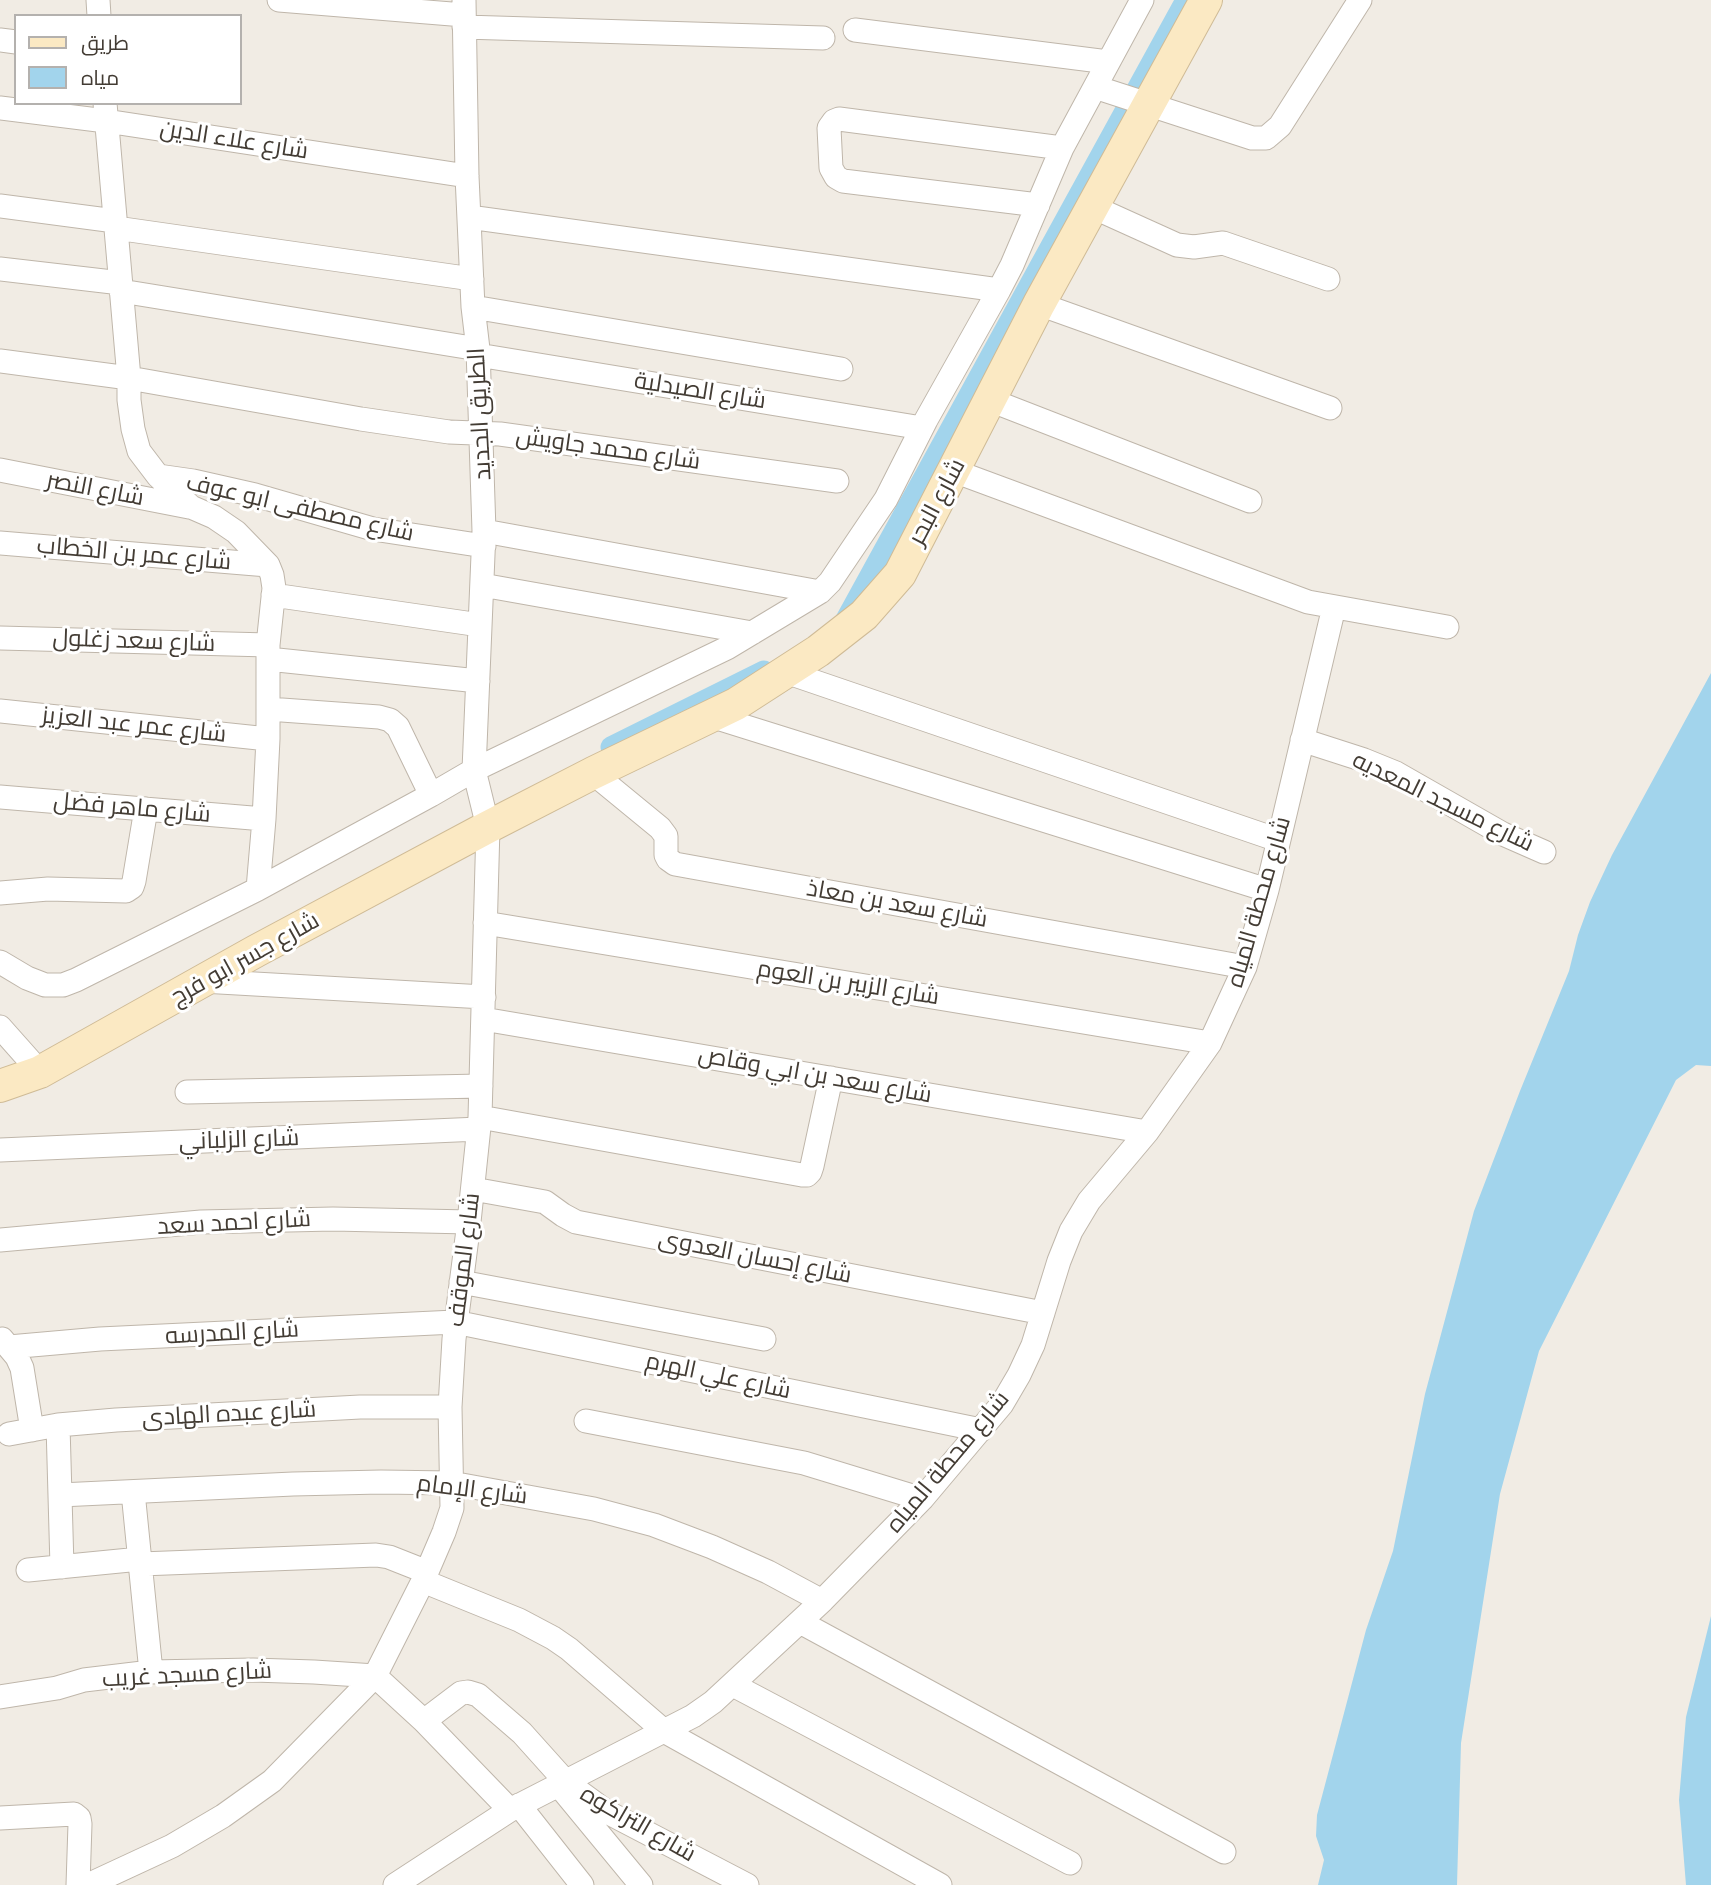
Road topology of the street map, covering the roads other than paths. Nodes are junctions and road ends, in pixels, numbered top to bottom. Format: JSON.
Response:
{"nodes":[{"id":1,"x":279,"y":0,"type":"edge"},
{"id":2,"x":1142,"y":0,"type":"edge"},
{"id":3,"x":1206,"y":0,"type":"edge"},
{"id":4,"x":1360,"y":0,"type":"edge"},
{"id":5,"x":464,"y":14,"type":"edge"},
{"id":6,"x":855,"y":30,"type":"dead end"},
{"id":7,"x":823,"y":38,"type":"dead end"},
{"id":8,"x":1108,"y":62,"type":"junction"},
{"id":9,"x":1095,"y":87,"type":"junction"},
{"id":10,"x":1149,"y":104,"type":"junction"},
{"id":11,"x":0,"y":108,"type":"edge"},
{"id":12,"x":106,"y":112,"type":"edge"},
{"id":13,"x":1062,"y":148,"type":"junction"},
{"id":14,"x":467,"y":176,"type":"junction"},
{"id":15,"x":1038,"y":205,"type":"junction"},
{"id":16,"x":0,"y":206,"type":"edge"},
{"id":17,"x":1093,"y":207,"type":"junction"},
{"id":18,"x":469,"y":217,"type":"junction"},
{"id":19,"x":115,"y":224,"type":"junction"},
{"id":20,"x":0,"y":269,"type":"edge"},
{"id":21,"x":471,"y":279,"type":"junction"},
{"id":22,"x":1328,"y":279,"type":"dead end"},
{"id":23,"x":121,"y":287,"type":"junction"},
{"id":24,"x":999,"y":290,"type":"junction"},
{"id":25,"x":1039,"y":304,"type":"junction"},
{"id":26,"x":473,"y":307,"type":"junction"},
{"id":27,"x":478,"y":352,"type":"junction"},
{"id":28,"x":0,"y":361,"type":"edge"},
{"id":29,"x":841,"y":369,"type":"dead end"},
{"id":30,"x":129,"y":378,"type":"junction"},
{"id":31,"x":990,"y":400,"type":"junction"},
{"id":32,"x":1330,"y":408,"type":"dead end"},
{"id":33,"x":922,"y":428,"type":"junction"},
{"id":34,"x":481,"y":434,"type":"junction"},
{"id":35,"x":0,"y":470,"type":"edge"},
{"id":36,"x":954,"y":471,"type":"junction"},
{"id":37,"x":158,"y":476,"type":"junction"},
{"id":38,"x":837,"y":481,"type":"dead end"},
{"id":39,"x":1250,"y":501,"type":"dead end"},
{"id":40,"x":191,"y":507,"type":"junction"},
{"id":41,"x":484,"y":538,"type":"junction"},
{"id":42,"x":0,"y":543,"type":"edge"},
{"id":43,"x":268,"y":565,"type":"junction"},
{"id":44,"x":482,"y":585,"type":"junction"},
{"id":45,"x":820,"y":592,"type":"junction"},
{"id":46,"x":273,"y":595,"type":"junction"},
{"id":47,"x":1334,"y":607,"type":"junction"},
{"id":48,"x":480,"y":625,"type":"junction"},
{"id":49,"x":1447,"y":627,"type":"dead end"},
{"id":50,"x":752,"y":633,"type":"junction"},
{"id":51,"x":0,"y":638,"type":"edge"},
{"id":52,"x":268,"y":652,"type":"junction"},
{"id":53,"x":786,"y":672,"type":"junction"},
{"id":54,"x":478,"y":681,"type":"junction"},
{"id":55,"x":268,"y":709,"type":"junction"},
{"id":56,"x":0,"y":712,"type":"edge"},
{"id":57,"x":711,"y":716,"type":"junction"},
{"id":58,"x":268,"y":739,"type":"junction"},
{"id":59,"x":1302,"y":740,"type":"junction"},
{"id":60,"x":474,"y":770,"type":"junction"},
{"id":61,"x":593,"y":773,"type":"junction"},
{"id":62,"x":431,"y":795,"type":"junction"},
{"id":63,"x":0,"y":797,"type":"edge"},
{"id":64,"x":146,"y":809,"type":"junction"},
{"id":65,"x":264,"y":819,"type":"junction"},
{"id":66,"x":488,"y":827,"type":"junction"},
{"id":67,"x":1278,"y":840,"type":"junction"},
{"id":68,"x":1544,"y":852,"type":"dead end"},
{"id":69,"x":258,"y":889,"type":"junction"},
{"id":70,"x":1267,"y":890,"type":"junction"},
{"id":71,"x":0,"y":892,"type":"edge"},
{"id":72,"x":485,"y":923,"type":"junction"},
{"id":73,"x":0,"y":962,"type":"edge"},
{"id":74,"x":1245,"y":967,"type":"junction"},
{"id":75,"x":202,"y":981,"type":"junction"},
{"id":76,"x":484,"y":1008,"type":"junction"},
{"id":77,"x":0,"y":1027,"type":"edge"},
{"id":78,"x":1210,"y":1043,"type":"junction"},
{"id":79,"x":40,"y":1072,"type":"junction"},
{"id":80,"x":831,"y":1078,"type":"junction"},
{"id":81,"x":0,"y":1086,"type":"edge"},
{"id":82,"x":481,"y":1086,"type":"junction"},
{"id":83,"x":187,"y":1092,"type":"dead end"},
{"id":84,"x":480,"y":1123,"type":"junction"},
{"id":85,"x":1147,"y":1132,"type":"junction"},
{"id":86,"x":0,"y":1150,"type":"edge"},
{"id":87,"x":473,"y":1189,"type":"junction"},
{"id":88,"x":469,"y":1222,"type":"junction"},
{"id":89,"x":0,"y":1240,"type":"edge"},
{"id":90,"x":461,"y":1282,"type":"junction"},
{"id":91,"x":1043,"y":1313,"type":"junction"},
{"id":92,"x":455,"y":1322,"type":"junction"},
{"id":93,"x":764,"y":1339,"type":"dead end"},
{"id":94,"x":5,"y":1342,"type":"edge"},
{"id":95,"x":450,"y":1406,"type":"junction"},
{"id":96,"x":586,"y":1421,"type":"dead end"},
{"id":97,"x":58,"y":1425,"type":"junction"},
{"id":98,"x":981,"y":1430,"type":"junction"},
{"id":99,"x":452,"y":1483,"type":"junction"},
{"id":100,"x":133,"y":1492,"type":"junction"},
{"id":101,"x":60,"y":1495,"type":"junction"},
{"id":102,"x":922,"y":1499,"type":"junction"},
{"id":103,"x":140,"y":1562,"type":"junction"},
{"id":104,"x":62,"y":1567,"type":"junction"},
{"id":105,"x":28,"y":1570,"type":"dead end"},
{"id":106,"x":425,"y":1576,"type":"junction"},
{"id":107,"x":822,"y":1601,"type":"junction"},
{"id":108,"x":800,"y":1622,"type":"junction"},
{"id":109,"x":151,"y":1672,"type":"junction"},
{"id":110,"x":375,"y":1676,"type":"junction"},
{"id":111,"x":733,"y":1685,"type":"junction"},
{"id":112,"x":1,"y":1693,"type":"edge"},
{"id":113,"x":424,"y":1721,"type":"junction"},
{"id":114,"x":664,"y":1731,"type":"junction"},
{"id":115,"x":563,"y":1784,"type":"junction"},
{"id":116,"x":514,"y":1807,"type":"junction"},
{"id":117,"x":0,"y":1818,"type":"edge"},
{"id":118,"x":1224,"y":1852,"type":"dead end"},
{"id":119,"x":1070,"y":1863,"type":"dead end"},
{"id":120,"x":78,"y":1885,"type":"edge"},
{"id":121,"x":88,"y":1885,"type":"edge"},
{"id":122,"x":395,"y":1885,"type":"edge"},
{"id":123,"x":582,"y":1885,"type":"edge"},
{"id":124,"x":641,"y":1885,"type":"edge"},
{"id":125,"x":747,"y":1885,"type":"edge"},
{"id":126,"x":940,"y":1885,"type":"edge"}],
"edges":[{"from":1,"to":5,"type":"street"},
{"from":2,"to":8,"type":"street"},
{"from":3,"to":10,"type":"street","name":"شارع البحر"},
{"from":4,"to":10,"type":"street"},
{"from":5,"to":7,"type":"street"},
{"from":5,"to":14,"type":"street","name":"الطريق الجديد"},
{"from":6,"to":8,"type":"street"},
{"from":8,"to":9,"type":"street"},
{"from":9,"to":10,"type":"street"},
{"from":9,"to":13,"type":"street"},
{"from":10,"to":17,"type":"street","name":"شارع البحر"},
{"from":11,"to":12,"type":"street","name":"شارع علاء الدين"},
{"from":12,"to":14,"type":"street","name":"شارع علاء الدين"},
{"from":12,"to":19,"type":"street"},
{"from":13,"to":15,"type":"street"},
{"from":13,"to":15,"type":"street"},
{"from":14,"to":18,"type":"street","name":"الطريق الجديد"},
{"from":15,"to":24,"type":"street"},
{"from":16,"to":19,"type":"street"},
{"from":17,"to":22,"type":"street"},
{"from":17,"to":25,"type":"street","name":"شارع البحر"},
{"from":18,"to":21,"type":"street","name":"الطريق الجديد"},
{"from":18,"to":24,"type":"street"},
{"from":19,"to":21,"type":"street"},
{"from":19,"to":23,"type":"street"},
{"from":20,"to":23,"type":"street","name":"شارع الصيدلية"},
{"from":21,"to":26,"type":"street","name":"الطريق الجديد"},
{"from":23,"to":27,"type":"street","name":"شارع الصيدلية"},
{"from":23,"to":30,"type":"street"},
{"from":24,"to":33,"type":"street"},
{"from":25,"to":31,"type":"street","name":"شارع البحر"},
{"from":25,"to":32,"type":"street"},
{"from":26,"to":27,"type":"street","name":"الطريق الجديد"},
{"from":26,"to":29,"type":"street"},
{"from":27,"to":33,"type":"street","name":"شارع الصيدلية"},
{"from":27,"to":34,"type":"street","name":"الطريق الجديد"},
{"from":28,"to":30,"type":"street","name":"شارع محمد جاويش"},
{"from":30,"to":34,"type":"street","name":"شارع محمد جاويش"},
{"from":30,"to":37,"type":"street"},
{"from":31,"to":36,"type":"street","name":"شارع البحر"},
{"from":31,"to":39,"type":"street"},
{"from":33,"to":45,"type":"street"},
{"from":34,"to":38,"type":"street","name":"شارع محمد جاويش"},
{"from":34,"to":41,"type":"street","name":"الطريق الجديد"},
{"from":35,"to":40,"type":"street","name":"شارع النصر"},
{"from":36,"to":47,"type":"street"},
{"from":36,"to":53,"type":"street","name":"شارع البحر"},
{"from":37,"to":40,"type":"street"},
{"from":37,"to":41,"type":"street","name":"شارع مصطفى ابو عوف"},
{"from":40,"to":43,"type":"street"},
{"from":41,"to":44,"type":"street","name":"الطريق الجديد"},
{"from":41,"to":45,"type":"street","name":"شارع مصطفى ابو عوف"},
{"from":42,"to":43,"type":"street","name":"شارع عمر بن الخطاب"},
{"from":43,"to":46,"type":"street"},
{"from":44,"to":48,"type":"street","name":"الطريق الجديد"},
{"from":44,"to":50,"type":"street"},
{"from":45,"to":50,"type":"street"},
{"from":46,"to":48,"type":"street"},
{"from":46,"to":52,"type":"street"},
{"from":47,"to":49,"type":"street"},
{"from":47,"to":59,"type":"street","name":"شارع محطة المياه"},
{"from":48,"to":54,"type":"street","name":"الطريق الجديد"},
{"from":50,"to":60,"type":"street"},
{"from":51,"to":52,"type":"street","name":"شارع سعد زغلول"},
{"from":52,"to":54,"type":"street","name":"شارع سعد زغلول"},
{"from":52,"to":55,"type":"street"},
{"from":53,"to":57,"type":"street","name":"شارع البحر"},
{"from":53,"to":67,"type":"street"},
{"from":54,"to":60,"type":"street","name":"الطريق الجديد"},
{"from":55,"to":58,"type":"street"},
{"from":55,"to":62,"type":"street"},
{"from":56,"to":58,"type":"street","name":"شارع عمر عبد العزيز"},
{"from":57,"to":61,"type":"street","name":"شارع البحر"},
{"from":57,"to":70,"type":"street"},
{"from":58,"to":65,"type":"street"},
{"from":59,"to":67,"type":"street","name":"شارع محطة المياه"},
{"from":59,"to":68,"type":"street","name":"شارع مسجد المعديه"},
{"from":60,"to":62,"type":"street"},
{"from":60,"to":66,"type":"street","name":"الطريق الجديد"},
{"from":61,"to":66,"type":"street","name":"شارع البحر"},
{"from":61,"to":74,"type":"street","name":"شارع سعد بن معاذ"},
{"from":62,"to":69,"type":"street"},
{"from":63,"to":64,"type":"street","name":"شارع ماهر فضل"},
{"from":64,"to":65,"type":"street","name":"شارع ماهر فضل"},
{"from":64,"to":71,"type":"street"},
{"from":65,"to":69,"type":"street"},
{"from":66,"to":72,"type":"street","name":"شارع الموقف"},
{"from":66,"to":75,"type":"street","name":"شارع جسر ابو فرج"},
{"from":67,"to":70,"type":"street","name":"شارع محطة المياه"},
{"from":69,"to":73,"type":"street"},
{"from":70,"to":74,"type":"street","name":"شارع محطة المياه"},
{"from":72,"to":76,"type":"street","name":"شارع الموقف"},
{"from":72,"to":78,"type":"street","name":"شارع الزبير بن العوم"},
{"from":74,"to":78,"type":"street","name":"شارع محطة المياه"},
{"from":75,"to":76,"type":"street","name":"شارع سعد بن ابي وقاص"},
{"from":75,"to":79,"type":"street","name":"شارع جسر ابو فرج"},
{"from":76,"to":80,"type":"street","name":"شارع سعد بن ابي وقاص"},
{"from":76,"to":82,"type":"street","name":"شارع الموقف"},
{"from":77,"to":79,"type":"street"},
{"from":78,"to":85,"type":"street","name":"شارع محطة المياه"},
{"from":79,"to":81,"type":"street","name":"شارع جسر ابو فرج"},
{"from":80,"to":84,"type":"street","name":"شارع الزلباني"},
{"from":80,"to":85,"type":"street","name":"شارع سعد بن ابي وقاص"},
{"from":82,"to":83,"type":"street"},
{"from":82,"to":84,"type":"street","name":"شارع الموقف"},
{"from":84,"to":86,"type":"street","name":"شارع الزلباني"},
{"from":84,"to":87,"type":"street","name":"شارع الموقف"},
{"from":85,"to":91,"type":"street","name":"شارع محطة المياه"},
{"from":87,"to":88,"type":"street","name":"شارع الموقف"},
{"from":87,"to":91,"type":"street","name":"شارع إحسان العدوى"},
{"from":88,"to":89,"type":"street","name":"شارع احمد سعد"},
{"from":88,"to":90,"type":"street","name":"شارع الموقف"},
{"from":90,"to":92,"type":"street","name":"شارع الموقف"},
{"from":90,"to":93,"type":"street"},
{"from":91,"to":98,"type":"street","name":"شارع محطة المياه"},
{"from":92,"to":94,"type":"street","name":"شارع المدرسه"},
{"from":92,"to":95,"type":"street","name":"شارع الموقف"},
{"from":92,"to":98,"type":"street","name":"شارع علي الهرم"},
{"from":94,"to":97,"type":"street","name":"شارع عبده الهادى"},
{"from":95,"to":97,"type":"street","name":"شارع عبده الهادى"},
{"from":95,"to":99,"type":"street","name":"شارع الموقف"},
{"from":96,"to":102,"type":"street"},
{"from":97,"to":101,"type":"street"},
{"from":98,"to":102,"type":"street","name":"شارع محطة المياه"},
{"from":99,"to":100,"type":"street","name":"شارع الإمام"},
{"from":99,"to":106,"type":"street","name":"شارع الموقف"},
{"from":99,"to":107,"type":"street","name":"شارع الإمام"},
{"from":100,"to":101,"type":"street","name":"شارع الإمام"},
{"from":100,"to":103,"type":"street"},
{"from":101,"to":104,"type":"street"},
{"from":102,"to":107,"type":"street","name":"شارع محطة المياه"},
{"from":103,"to":104,"type":"street"},
{"from":103,"to":106,"type":"street"},
{"from":103,"to":109,"type":"street"},
{"from":104,"to":105,"type":"street"},
{"from":106,"to":110,"type":"street","name":"شارع الموقف"},
{"from":106,"to":114,"type":"street"},
{"from":107,"to":108,"type":"street","name":"شارع محطة المياه"},
{"from":108,"to":111,"type":"street","name":"شارع محطة المياه"},
{"from":108,"to":118,"type":"street"},
{"from":109,"to":110,"type":"street","name":"شارع مسجد غريب"},
{"from":109,"to":112,"type":"street","name":"شارع مسجد غريب"},
{"from":110,"to":113,"type":"street"},
{"from":110,"to":121,"type":"street","name":"شارع الموقف"},
{"from":111,"to":114,"type":"street","name":"شارع محطة المياه"},
{"from":111,"to":119,"type":"street"},
{"from":113,"to":115,"type":"street"},
{"from":113,"to":116,"type":"street"},
{"from":114,"to":115,"type":"street","name":"شارع محطة المياه"},
{"from":114,"to":126,"type":"street"},
{"from":115,"to":116,"type":"street","name":"شارع محطة المياه"},
{"from":115,"to":124,"type":"street"},
{"from":115,"to":125,"type":"street","name":"شارع التراكوه"},
{"from":116,"to":122,"type":"street","name":"شارع محطة المياه"},
{"from":116,"to":123,"type":"street"},
{"from":117,"to":120,"type":"street"}]}
